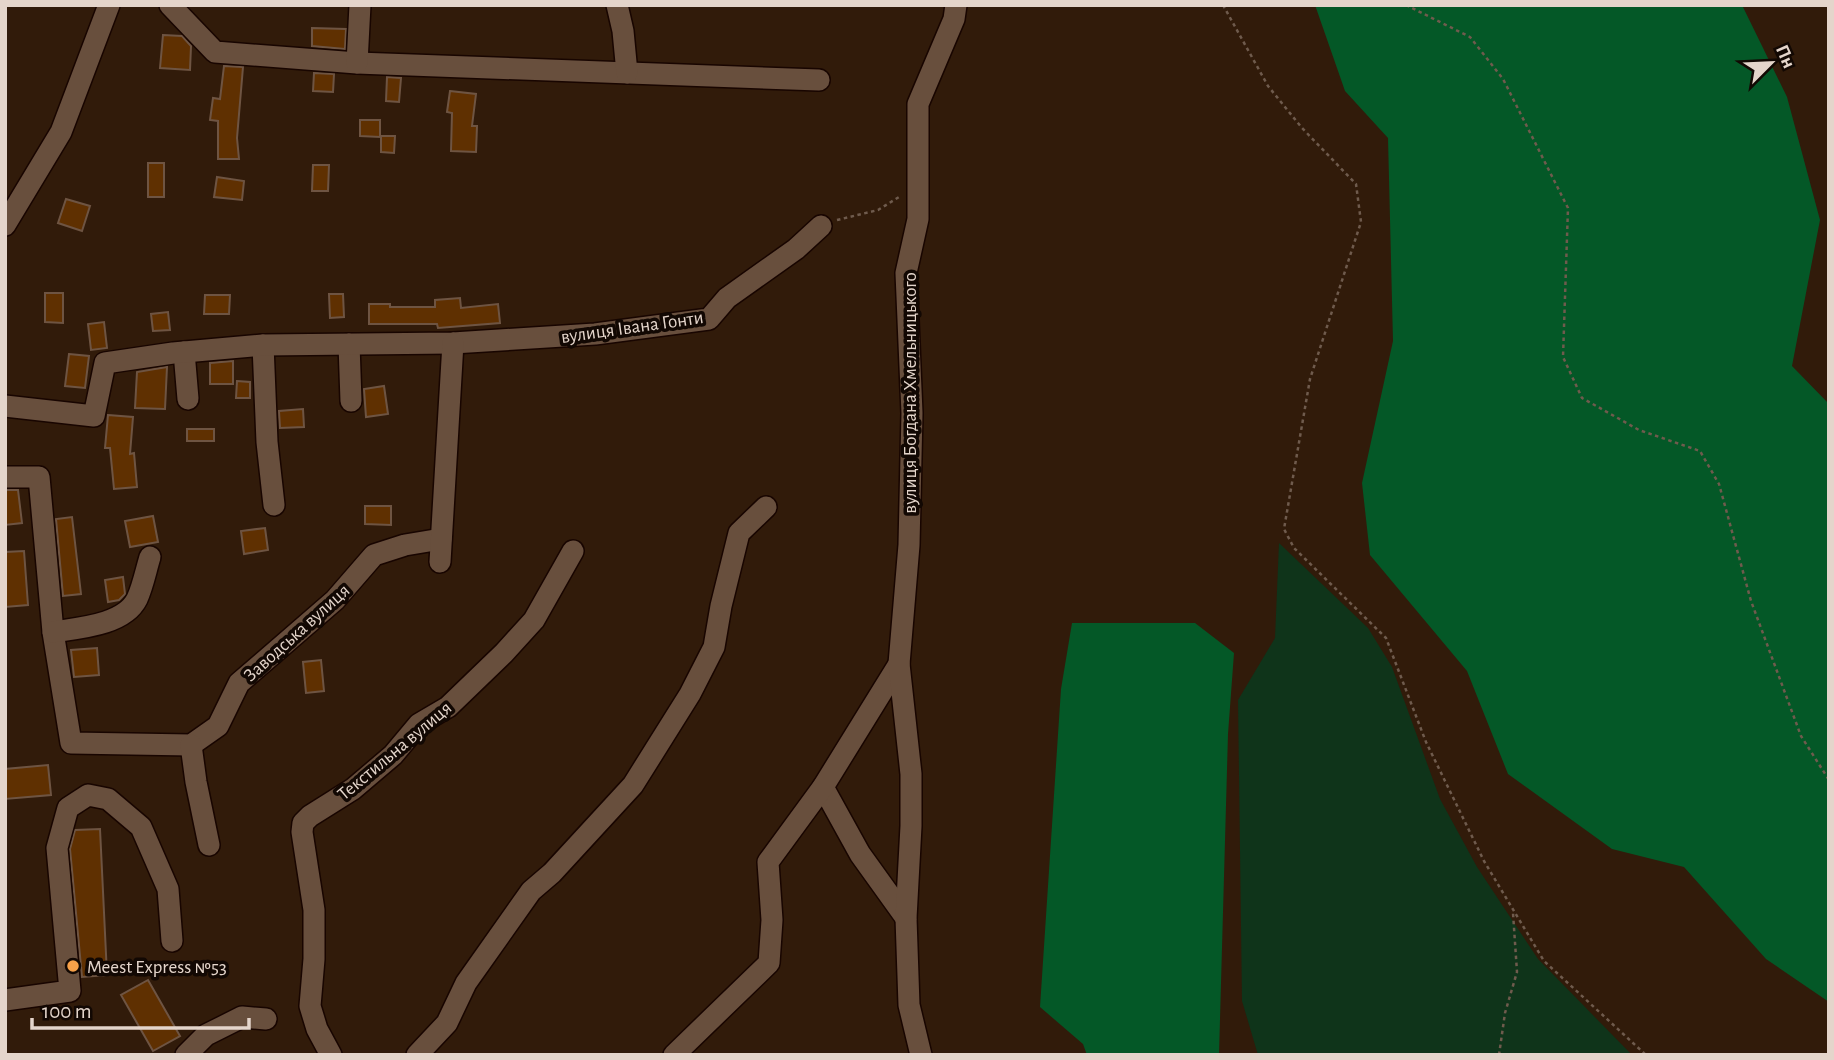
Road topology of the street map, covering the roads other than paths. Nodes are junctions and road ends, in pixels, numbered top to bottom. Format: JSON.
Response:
{"nodes":[{"id":1,"x":109,"y":5,"type":"edge"},
{"id":2,"x":170,"y":5,"type":"edge"},
{"id":3,"x":360,"y":5,"type":"edge"},
{"id":4,"x":617,"y":5,"type":"edge"},
{"id":5,"x":957,"y":5,"type":"edge"},
{"id":6,"x":357,"y":63,"type":"junction"},
{"id":7,"x":627,"y":73,"type":"junction"},
{"id":8,"x":819,"y":80,"type":"dead end"},
{"id":9,"x":5,"y":225,"type":"edge"},
{"id":10,"x":821,"y":226,"type":"road end"},
{"id":11,"x":453,"y":343,"type":"junction"},
{"id":12,"x":349,"y":344,"type":"junction"},
{"id":13,"x":263,"y":345,"type":"junction"},
{"id":14,"x":184,"y":352,"type":"junction"},
{"id":15,"x":188,"y":399,"type":"dead end"},
{"id":16,"x":351,"y":401,"type":"dead end"},
{"id":17,"x":5,"y":406,"type":"edge"},
{"id":18,"x":5,"y":477,"type":"edge"},
{"id":19,"x":274,"y":505,"type":"dead end"},
{"id":20,"x":766,"y":507,"type":"dead end"},
{"id":21,"x":441,"y":539,"type":"junction"},
{"id":22,"x":573,"y":551,"type":"dead end"},
{"id":23,"x":150,"y":557,"type":"dead end"},
{"id":24,"x":440,"y":562,"type":"dead end"},
{"id":25,"x":53,"y":632,"type":"junction"},
{"id":26,"x":899,"y":664,"type":"junction"},
{"id":27,"x":191,"y":745,"type":"junction"},
{"id":28,"x":823,"y":788,"type":"junction"},
{"id":29,"x":209,"y":845,"type":"dead end"},
{"id":30,"x":906,"y":918,"type":"junction"},
{"id":31,"x":172,"y":941,"type":"dead end"},
{"id":32,"x":5,"y":1000,"type":"edge"},
{"id":33,"x":265,"y":1019,"type":"dead end"},
{"id":34,"x":186,"y":1055,"type":"edge"},
{"id":35,"x":331,"y":1055,"type":"edge"},
{"id":36,"x":417,"y":1055,"type":"edge"},
{"id":37,"x":674,"y":1055,"type":"edge"},
{"id":38,"x":921,"y":1055,"type":"edge"}],
"edges":[{"from":1,"to":9,"type":"street"},
{"from":2,"to":6,"type":"street"},
{"from":3,"to":6,"type":"street"},
{"from":4,"to":7,"type":"street"},
{"from":5,"to":26,"type":"street","name":"вулиця Богдана Хмельницького"},
{"from":6,"to":7,"type":"street"},
{"from":7,"to":8,"type":"street"},
{"from":10,"to":11,"type":"street","name":"вулиця Івана Гонти"},
{"from":11,"to":12,"type":"street","name":"вулиця Івана Гонти"},
{"from":11,"to":21,"type":"street"},
{"from":12,"to":13,"type":"street","name":"вулиця Івана Гонти"},
{"from":12,"to":16,"type":"street"},
{"from":13,"to":14,"type":"street","name":"вулиця Івана Гонти"},
{"from":13,"to":19,"type":"street"},
{"from":14,"to":15,"type":"street"},
{"from":14,"to":17,"type":"street","name":"вулиця Івана Гонти"},
{"from":18,"to":25,"type":"street"},
{"from":20,"to":36,"type":"street"},
{"from":21,"to":24,"type":"street"},
{"from":21,"to":27,"type":"street","name":"Заводська вулиця"},
{"from":22,"to":35,"type":"street","name":"Текстильна вулиця"},
{"from":23,"to":25,"type":"street"},
{"from":25,"to":27,"type":"street"},
{"from":26,"to":28,"type":"street","name":"вулиця Богдана Хмельницького"},
{"from":26,"to":30,"type":"street","name":"вулиця Богдана Хмельницького"},
{"from":27,"to":29,"type":"street"},
{"from":28,"to":30,"type":"street"},
{"from":28,"to":37,"type":"street","name":"вулиця Богдана Хмельницького"},
{"from":30,"to":38,"type":"street","name":"вулиця Богдана Хмельницького"},
{"from":31,"to":32,"type":"street"},
{"from":33,"to":34,"type":"street"}]}
